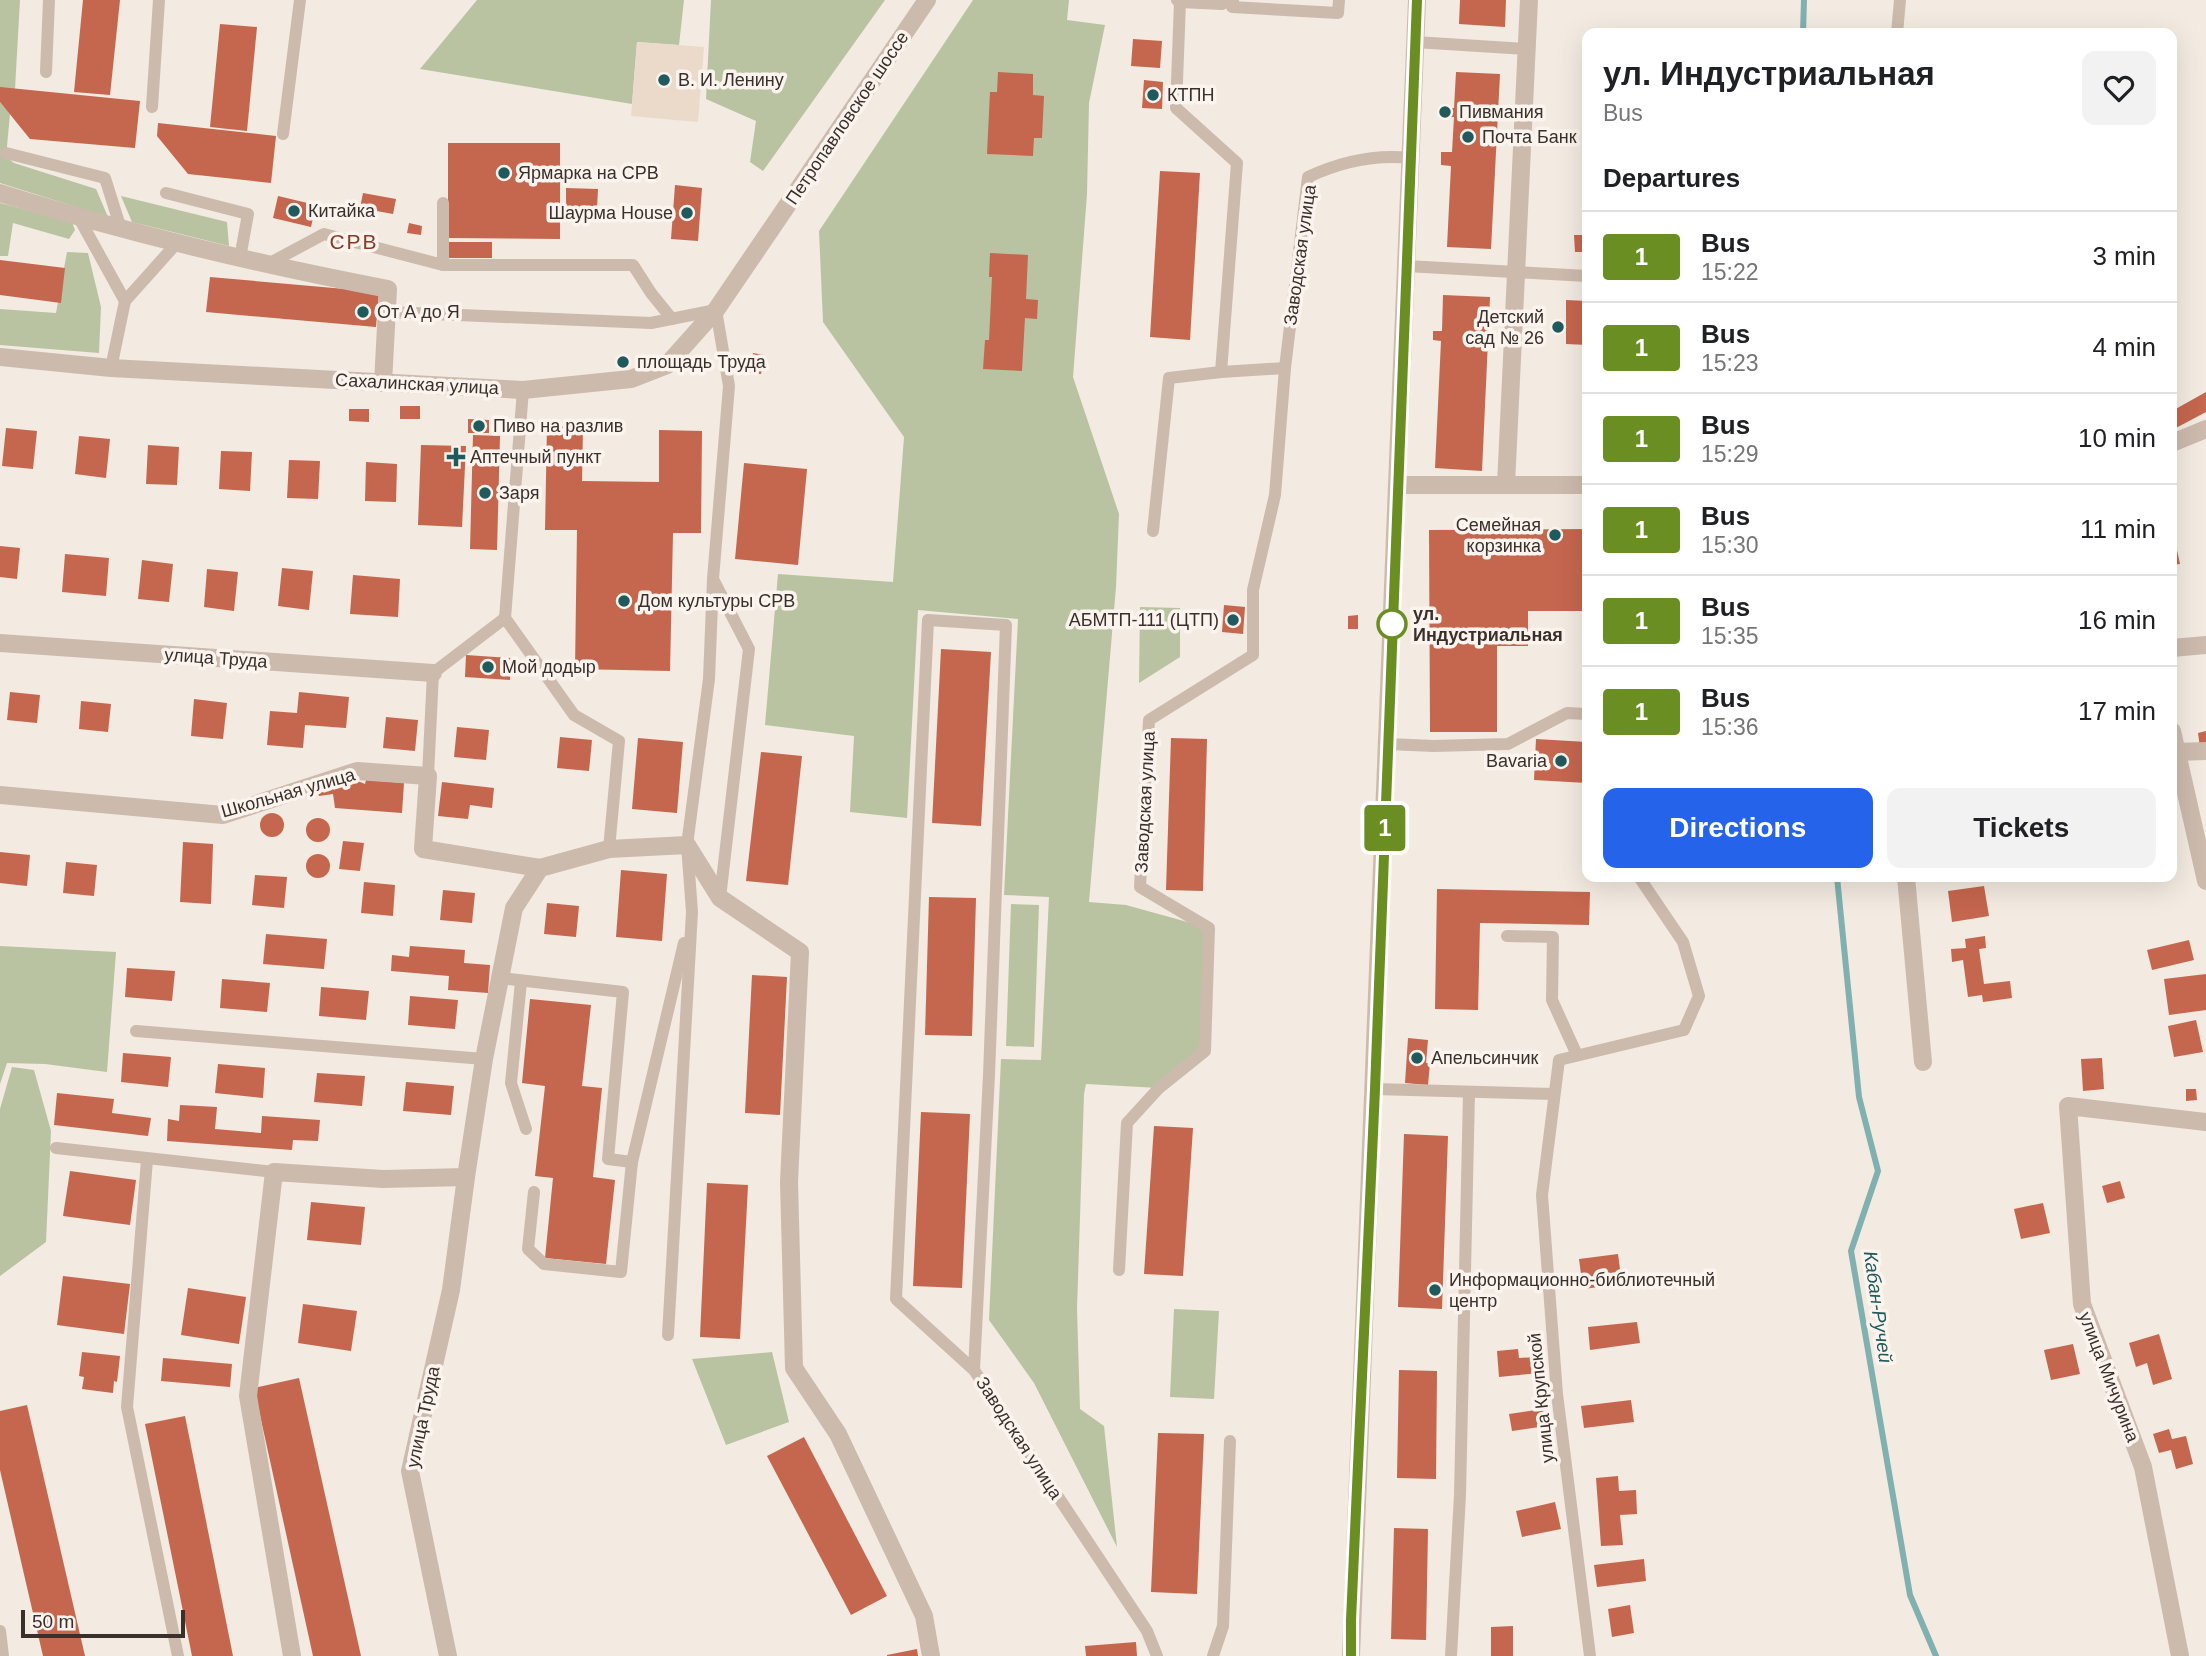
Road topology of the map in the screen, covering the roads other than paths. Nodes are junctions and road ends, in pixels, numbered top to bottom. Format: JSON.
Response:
{"nodes":[{"id":1,"x":49,"y":0,"type":"edge"},
{"id":2,"x":159,"y":0,"type":"edge"},
{"id":3,"x":300,"y":0,"type":"edge"},
{"id":4,"x":927,"y":0,"type":"edge"},
{"id":5,"x":1339,"y":0,"type":"edge"},
{"id":6,"x":1417,"y":0,"type":"edge"},
{"id":7,"x":1529,"y":0,"type":"edge"},
{"id":8,"x":1900,"y":0,"type":"edge"},
{"id":9,"x":1178,"y":1,"type":"edge"},
{"id":10,"x":1227,"y":2,"type":"edge"},
{"id":11,"x":1897,"y":28,"type":"edge"},
{"id":12,"x":1415,"y":42,"type":"junction"},
{"id":13,"x":1526,"y":49,"type":"junction"},
{"id":14,"x":46,"y":72,"type":"dead end"},
{"id":15,"x":152,"y":107,"type":"dead end"},
{"id":16,"x":283,"y":134,"type":"dead end"},
{"id":17,"x":6,"y":153,"type":"dead end"},
{"id":18,"x":1411,"y":158,"type":"junction"},
{"id":19,"x":166,"y":192,"type":"dead end"},
{"id":20,"x":0,"y":193,"type":"edge"},
{"id":21,"x":443,"y":203,"type":"dead end"},
{"id":22,"x":79,"y":218,"type":"junction"},
{"id":23,"x":121,"y":229,"type":"junction"},
{"id":24,"x":767,"y":235,"type":"joint"},
{"id":25,"x":176,"y":244,"type":"junction"},
{"id":26,"x":240,"y":258,"type":"junction"},
{"id":27,"x":268,"y":264,"type":"junction"},
{"id":28,"x":443,"y":265,"type":"junction"},
{"id":29,"x":1406,"y":266,"type":"junction"},
{"id":30,"x":1515,"y":271,"type":"junction"},
{"id":31,"x":1582,"y":275,"type":"edge"},
{"id":32,"x":125,"y":301,"type":"junction"},
{"id":33,"x":716,"y":310,"type":"junction"},
{"id":34,"x":387,"y":312,"type":"junction"},
{"id":35,"x":672,"y":319,"type":"junction"},
{"id":36,"x":0,"y":357,"type":"edge"},
{"id":37,"x":111,"y":368,"type":"junction"},
{"id":38,"x":1285,"y":368,"type":"junction"},
{"id":39,"x":1221,"y":372,"type":"junction"},
{"id":40,"x":383,"y":383,"type":"junction"},
{"id":41,"x":523,"y":390,"type":"junction"},
{"id":42,"x":2206,"y":429,"type":"edge"},
{"id":43,"x":2177,"y":441,"type":"edge"},
{"id":44,"x":1396,"y":485,"type":"junction"},
{"id":45,"x":1506,"y":485,"type":"junction"},
{"id":46,"x":1582,"y":485,"type":"edge"},
{"id":47,"x":1153,"y":531,"type":"dead end"},
{"id":48,"x":713,"y":579,"type":"junction"},
{"id":49,"x":505,"y":618,"type":"junction"},
{"id":50,"x":0,"y":643,"type":"edge"},
{"id":51,"x":2206,"y":645,"type":"edge"},
{"id":52,"x":2177,"y":648,"type":"edge"},
{"id":53,"x":433,"y":673,"type":"junction"},
{"id":54,"x":1582,"y":714,"type":"edge"},
{"id":55,"x":1388,"y":744,"type":"junction"},
{"id":56,"x":2206,"y":751,"type":"edge"},
{"id":57,"x":2177,"y":752,"type":"edge"},
{"id":58,"x":2177,"y":756,"type":"edge"},
{"id":59,"x":428,"y":776,"type":"junction"},
{"id":60,"x":0,"y":794,"type":"edge"},
{"id":61,"x":687,"y":845,"type":"junction"},
{"id":62,"x":609,"y":849,"type":"junction"},
{"id":63,"x":540,"y":868,"type":"junction"},
{"id":64,"x":2206,"y":881,"type":"edge"},
{"id":65,"x":1642,"y":882,"type":"edge"},
{"id":66,"x":1906,"y":882,"type":"edge"},
{"id":67,"x":720,"y":898,"type":"junction"},
{"id":68,"x":692,"y":912,"type":"junction"},
{"id":69,"x":1507,"y":936,"type":"dead end"},
{"id":70,"x":500,"y":978,"type":"junction"},
{"id":71,"x":521,"y":982,"type":"junction"},
{"id":72,"x":136,"y":1031,"type":"dead end"},
{"id":73,"x":1577,"y":1055,"type":"junction"},
{"id":74,"x":484,"y":1059,"type":"junction"},
{"id":75,"x":1923,"y":1062,"type":"dead end"},
{"id":76,"x":1375,"y":1089,"type":"junction"},
{"id":77,"x":1469,"y":1093,"type":"junction"},
{"id":78,"x":1554,"y":1094,"type":"junction"},
{"id":79,"x":2206,"y":1122,"type":"edge"},
{"id":80,"x":526,"y":1129,"type":"dead end"},
{"id":81,"x":56,"y":1148,"type":"dead end"},
{"id":82,"x":147,"y":1160,"type":"junction"},
{"id":83,"x":632,"y":1162,"type":"junction"},
{"id":84,"x":274,"y":1172,"type":"junction"},
{"id":85,"x":467,"y":1177,"type":"junction"},
{"id":86,"x":534,"y":1192,"type":"dead end"},
{"id":87,"x":1119,"y":1270,"type":"dead end"},
{"id":88,"x":668,"y":1335,"type":"dead end"},
{"id":89,"x":974,"y":1370,"type":"junction"},
{"id":90,"x":1230,"y":1441,"type":"dead end"},
{"id":91,"x":0,"y":1631,"type":"edge"},
{"id":92,"x":1147,"y":1631,"type":"junction"},
{"id":93,"x":3,"y":1656,"type":"edge"},
{"id":94,"x":178,"y":1656,"type":"edge"},
{"id":95,"x":292,"y":1656,"type":"edge"},
{"id":96,"x":449,"y":1656,"type":"edge"},
{"id":97,"x":931,"y":1656,"type":"edge"},
{"id":98,"x":1150,"y":1656,"type":"edge"},
{"id":99,"x":1157,"y":1656,"type":"edge"},
{"id":100,"x":1213,"y":1656,"type":"edge"},
{"id":101,"x":1351,"y":1656,"type":"edge"},
{"id":102,"x":1451,"y":1656,"type":"edge"},
{"id":103,"x":1590,"y":1656,"type":"edge"},
{"id":104,"x":2180,"y":1656,"type":"edge"}],
"edges":[{"from":1,"to":14,"type":"lane"},
{"from":2,"to":15,"type":"lane"},
{"from":3,"to":16,"type":"lane"},
{"from":4,"to":24,"type":"street","name":"Петропавловское шоссе"},
{"from":5,"to":10,"type":"lane"},
{"from":6,"to":12,"type":"street"},
{"from":7,"to":13,"type":"street"},
{"from":8,"to":11,"type":"lane"},
{"from":9,"to":10,"type":"lane"},
{"from":9,"to":39,"type":"lane"},
{"from":12,"to":13,"type":"lane"},
{"from":12,"to":18,"type":"street"},
{"from":13,"to":30,"type":"street"},
{"from":17,"to":23,"type":"lane"},
{"from":18,"to":29,"type":"street"},
{"from":18,"to":38,"type":"lane","name":"Заводская улица"},
{"from":19,"to":26,"type":"lane"},
{"from":20,"to":22,"type":"street"},
{"from":21,"to":28,"type":"lane"},
{"from":22,"to":23,"type":"street"},
{"from":22,"to":32,"type":"lane"},
{"from":23,"to":25,"type":"street"},
{"from":24,"to":33,"type":"street","name":"Сахалинская улица"},
{"from":25,"to":26,"type":"street"},
{"from":25,"to":32,"type":"lane"},
{"from":26,"to":27,"type":"street"},
{"from":27,"to":28,"type":"lane"},
{"from":27,"to":34,"type":"street"},
{"from":28,"to":35,"type":"lane"},
{"from":29,"to":30,"type":"lane"},
{"from":29,"to":44,"type":"street"},
{"from":30,"to":31,"type":"lane"},
{"from":30,"to":45,"type":"street"},
{"from":32,"to":37,"type":"lane"},
{"from":33,"to":35,"type":"lane"},
{"from":33,"to":41,"type":"street","name":"Сахалинская улица"},
{"from":33,"to":48,"type":"lane"},
{"from":34,"to":35,"type":"lane"},
{"from":34,"to":40,"type":"street"},
{"from":36,"to":37,"type":"street","name":"Сахалинская улица"},
{"from":37,"to":40,"type":"street","name":"Сахалинская улица"},
{"from":38,"to":39,"type":"lane"},
{"from":38,"to":87,"type":"lane","name":"Заводская улица"},
{"from":39,"to":47,"type":"lane"},
{"from":40,"to":41,"type":"street","name":"Сахалинская улица"},
{"from":41,"to":49,"type":"lane"},
{"from":42,"to":43,"type":"street"},
{"from":44,"to":45,"type":"street"},
{"from":44,"to":55,"type":"street"},
{"from":45,"to":46,"type":"street"},
{"from":48,"to":61,"type":"lane"},
{"from":48,"to":67,"type":"lane"},
{"from":49,"to":53,"type":"lane"},
{"from":49,"to":62,"type":"lane"},
{"from":50,"to":53,"type":"street","name":"улица Труда"},
{"from":51,"to":52,"type":"street"},
{"from":53,"to":59,"type":"lane"},
{"from":54,"to":55,"type":"lane"},
{"from":55,"to":76,"type":"street"},
{"from":56,"to":57,"type":"street"},
{"from":58,"to":64,"type":"street"},
{"from":59,"to":60,"type":"street","name":"Школьная улица"},
{"from":59,"to":63,"type":"street"},
{"from":61,"to":62,"type":"street"},
{"from":61,"to":67,"type":"street"},
{"from":61,"to":68,"type":"lane"},
{"from":62,"to":63,"type":"street"},
{"from":63,"to":70,"type":"street"},
{"from":65,"to":73,"type":"lane"},
{"from":66,"to":75,"type":"street"},
{"from":67,"to":97,"type":"street"},
{"from":68,"to":83,"type":"lane"},
{"from":68,"to":88,"type":"lane"},
{"from":69,"to":73,"type":"lane"},
{"from":70,"to":71,"type":"lane"},
{"from":70,"to":74,"type":"street"},
{"from":71,"to":80,"type":"lane"},
{"from":71,"to":83,"type":"lane"},
{"from":72,"to":74,"type":"lane"},
{"from":73,"to":78,"type":"lane","name":"улица Крупской"},
{"from":74,"to":85,"type":"street"},
{"from":76,"to":77,"type":"lane"},
{"from":76,"to":101,"type":"street"},
{"from":77,"to":78,"type":"lane"},
{"from":77,"to":102,"type":"lane"},
{"from":78,"to":103,"type":"lane","name":"улица Крупской"},
{"from":79,"to":104,"type":"street","name":"улица Мичурина"},
{"from":81,"to":82,"type":"lane"},
{"from":82,"to":84,"type":"lane"},
{"from":82,"to":94,"type":"lane"},
{"from":83,"to":86,"type":"lane"},
{"from":84,"to":85,"type":"street"},
{"from":84,"to":95,"type":"street"},
{"from":85,"to":96,"type":"street","name":"улица Труда"},
{"from":89,"to":89,"type":"lane","name":"Заводская улица"},
{"from":89,"to":92,"type":"lane","name":"Заводская улица"},
{"from":90,"to":100,"type":"lane"},
{"from":91,"to":93,"type":"lane"},
{"from":92,"to":98,"type":"lane","name":"Заводская улица"},
{"from":92,"to":99,"type":"lane","name":"Заводская улица"}]}
